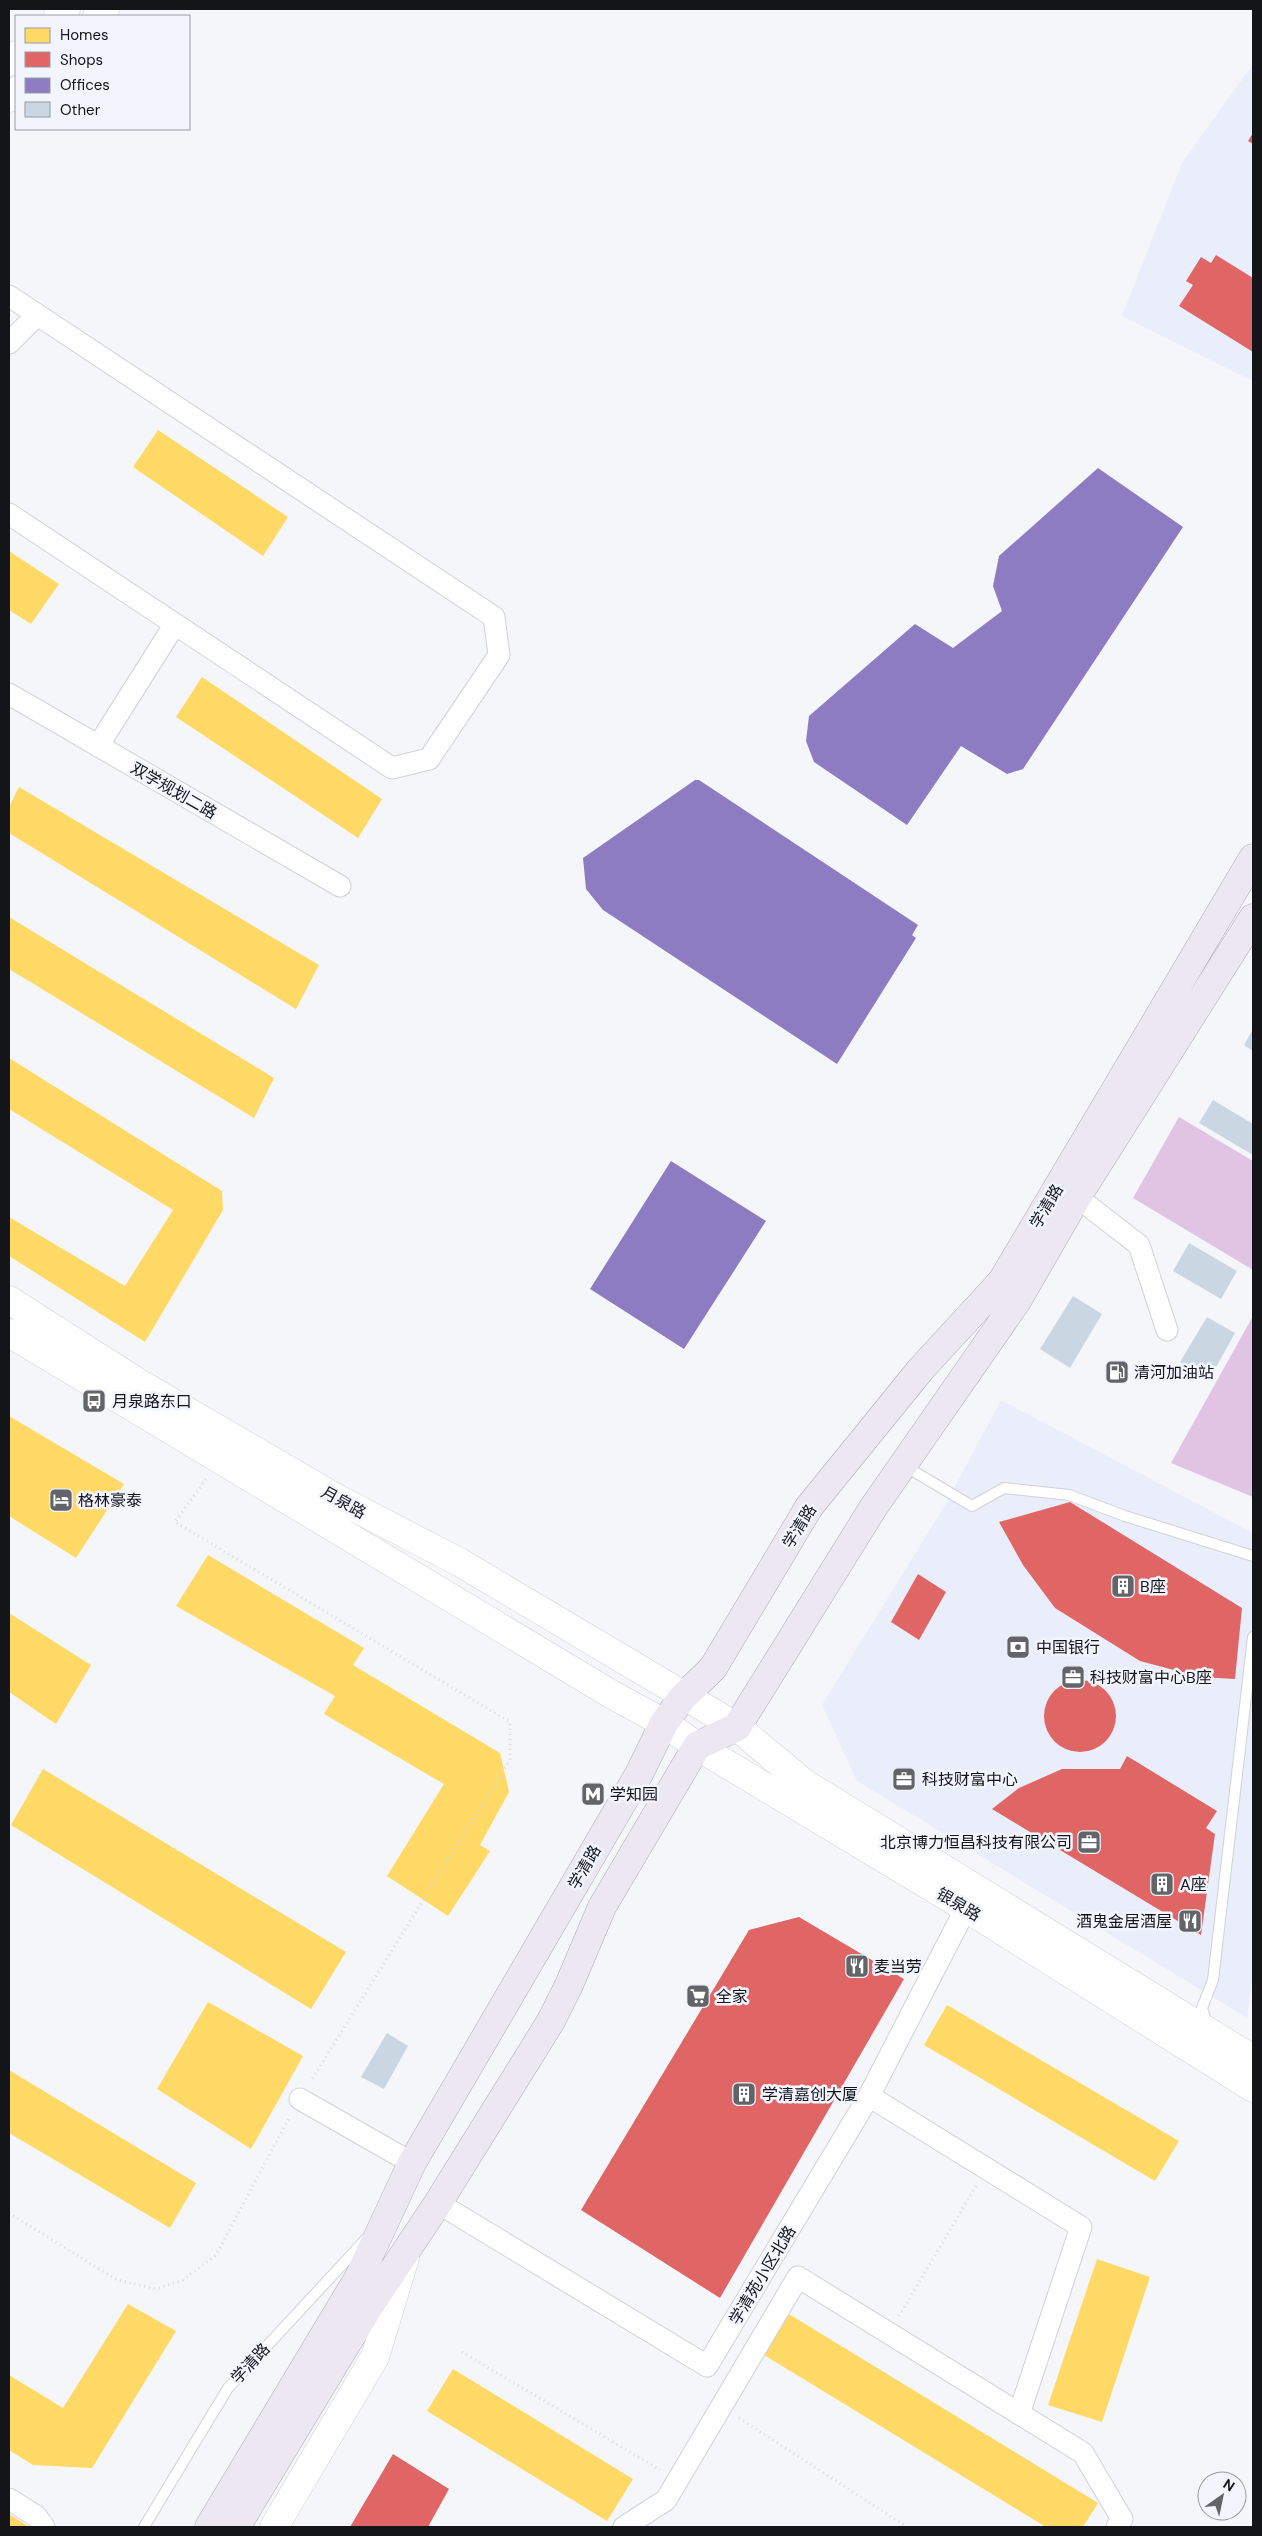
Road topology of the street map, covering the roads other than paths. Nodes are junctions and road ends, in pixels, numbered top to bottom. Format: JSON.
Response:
{"nodes":[{"id":1,"x":9,"y":296,"type":"edge"},
{"id":2,"x":36,"y":316,"type":"junction"},
{"id":3,"x":9,"y":343,"type":"edge"},
{"id":4,"x":9,"y":514,"type":"edge"},
{"id":5,"x":175,"y":624,"type":"junction"},
{"id":6,"x":9,"y":694,"type":"edge"},
{"id":7,"x":98,"y":746,"type":"junction"},
{"id":8,"x":1253,"y":858,"type":"edge"},
{"id":9,"x":340,"y":886,"type":"dead end"},
{"id":10,"x":1253,"y":918,"type":"edge"},
{"id":11,"x":1077,"y":1197,"type":"junction"},
{"id":12,"x":9,"y":1300,"type":"edge"},
{"id":13,"x":1166,"y":1330,"type":"dead end"},
{"id":14,"x":9,"y":1333,"type":"edge"},
{"id":15,"x":903,"y":1465,"type":"junction"},
{"id":16,"x":1253,"y":1556,"type":"edge"},
{"id":17,"x":1253,"y":1636,"type":"edge"},
{"id":18,"x":683,"y":1697,"type":"junction"},
{"id":19,"x":664,"y":1723,"type":"junction"},
{"id":20,"x":737,"y":1728,"type":"junction"},
{"id":21,"x":697,"y":1746,"type":"junction"},
{"id":22,"x":966,"y":1908,"type":"junction"},
{"id":23,"x":1210,"y":2032,"type":"junction"},
{"id":24,"x":1253,"y":2059,"type":"edge"},
{"id":25,"x":1253,"y":2088,"type":"edge"},
{"id":26,"x":869,"y":2096,"type":"junction"},
{"id":27,"x":300,"y":2099,"type":"road end"},
{"id":28,"x":412,"y":2163,"type":"junction"},
{"id":29,"x":438,"y":2203,"type":"junction"},
{"id":30,"x":384,"y":2220,"type":"junction"},
{"id":31,"x":407,"y":2252,"type":"junction"},
{"id":32,"x":1019,"y":2414,"type":"junction"},
{"id":33,"x":9,"y":2499,"type":"edge"},
{"id":34,"x":44,"y":2527,"type":"edge"},
{"id":35,"x":144,"y":2527,"type":"edge"},
{"id":36,"x":209,"y":2527,"type":"edge"},
{"id":37,"x":236,"y":2527,"type":"edge"},
{"id":38,"x":274,"y":2527,"type":"edge"},
{"id":39,"x":624,"y":2527,"type":"edge"},
{"id":40,"x":1118,"y":2527,"type":"edge"}],
"edges":[{"from":1,"to":2,"type":"street"},
{"from":2,"to":3,"type":"street"},
{"from":2,"to":5,"type":"street"},
{"from":4,"to":5,"type":"street"},
{"from":5,"to":7,"type":"street"},
{"from":6,"to":7,"type":"street","name":"双学规划二路"},
{"from":7,"to":9,"type":"street","name":"双学规划二路"},
{"from":8,"to":18,"type":"main road","name":"学清路"},
{"from":10,"to":11,"type":"main road","name":"学清路"},
{"from":11,"to":13,"type":"street"},
{"from":11,"to":15,"type":"main road","name":"学清路"},
{"from":12,"to":18,"type":"main road","name":"月泉路"},
{"from":14,"to":19,"type":"main road","name":"月泉路"},
{"from":15,"to":16,"type":"lane"},
{"from":15,"to":20,"type":"main road","name":"学清路"},
{"from":17,"to":23,"type":"lane"},
{"from":18,"to":19,"type":"main road","name":"学清路"},
{"from":18,"to":20,"type":"main road","name":"月泉路"},
{"from":19,"to":21,"type":"main road","name":"银泉路"},
{"from":19,"to":28,"type":"main road","name":"学清路"},
{"from":20,"to":21,"type":"main road"},
{"from":20,"to":23,"type":"main road","name":"银泉路"},
{"from":21,"to":22,"type":"main road","name":"银泉路"},
{"from":21,"to":29,"type":"main road"},
{"from":22,"to":25,"type":"main road","name":"银泉路"},
{"from":22,"to":26,"type":"street","name":"学清苑小区北路"},
{"from":23,"to":24,"type":"main road","name":"银泉路"},
{"from":26,"to":29,"type":"street","name":"学清苑小区北路"},
{"from":26,"to":32,"type":"street"},
{"from":27,"to":28,"type":"street"},
{"from":28,"to":30,"type":"main road","name":"学清路"},
{"from":29,"to":31,"type":"main road"},
{"from":30,"to":35,"type":"lane","name":"学清路"},
{"from":30,"to":36,"type":"main road","name":"学清路"},
{"from":31,"to":37,"type":"main road"},
{"from":31,"to":38,"type":"main road"},
{"from":32,"to":39,"type":"street"},
{"from":32,"to":40,"type":"street"},
{"from":33,"to":34,"type":"street"}]}
